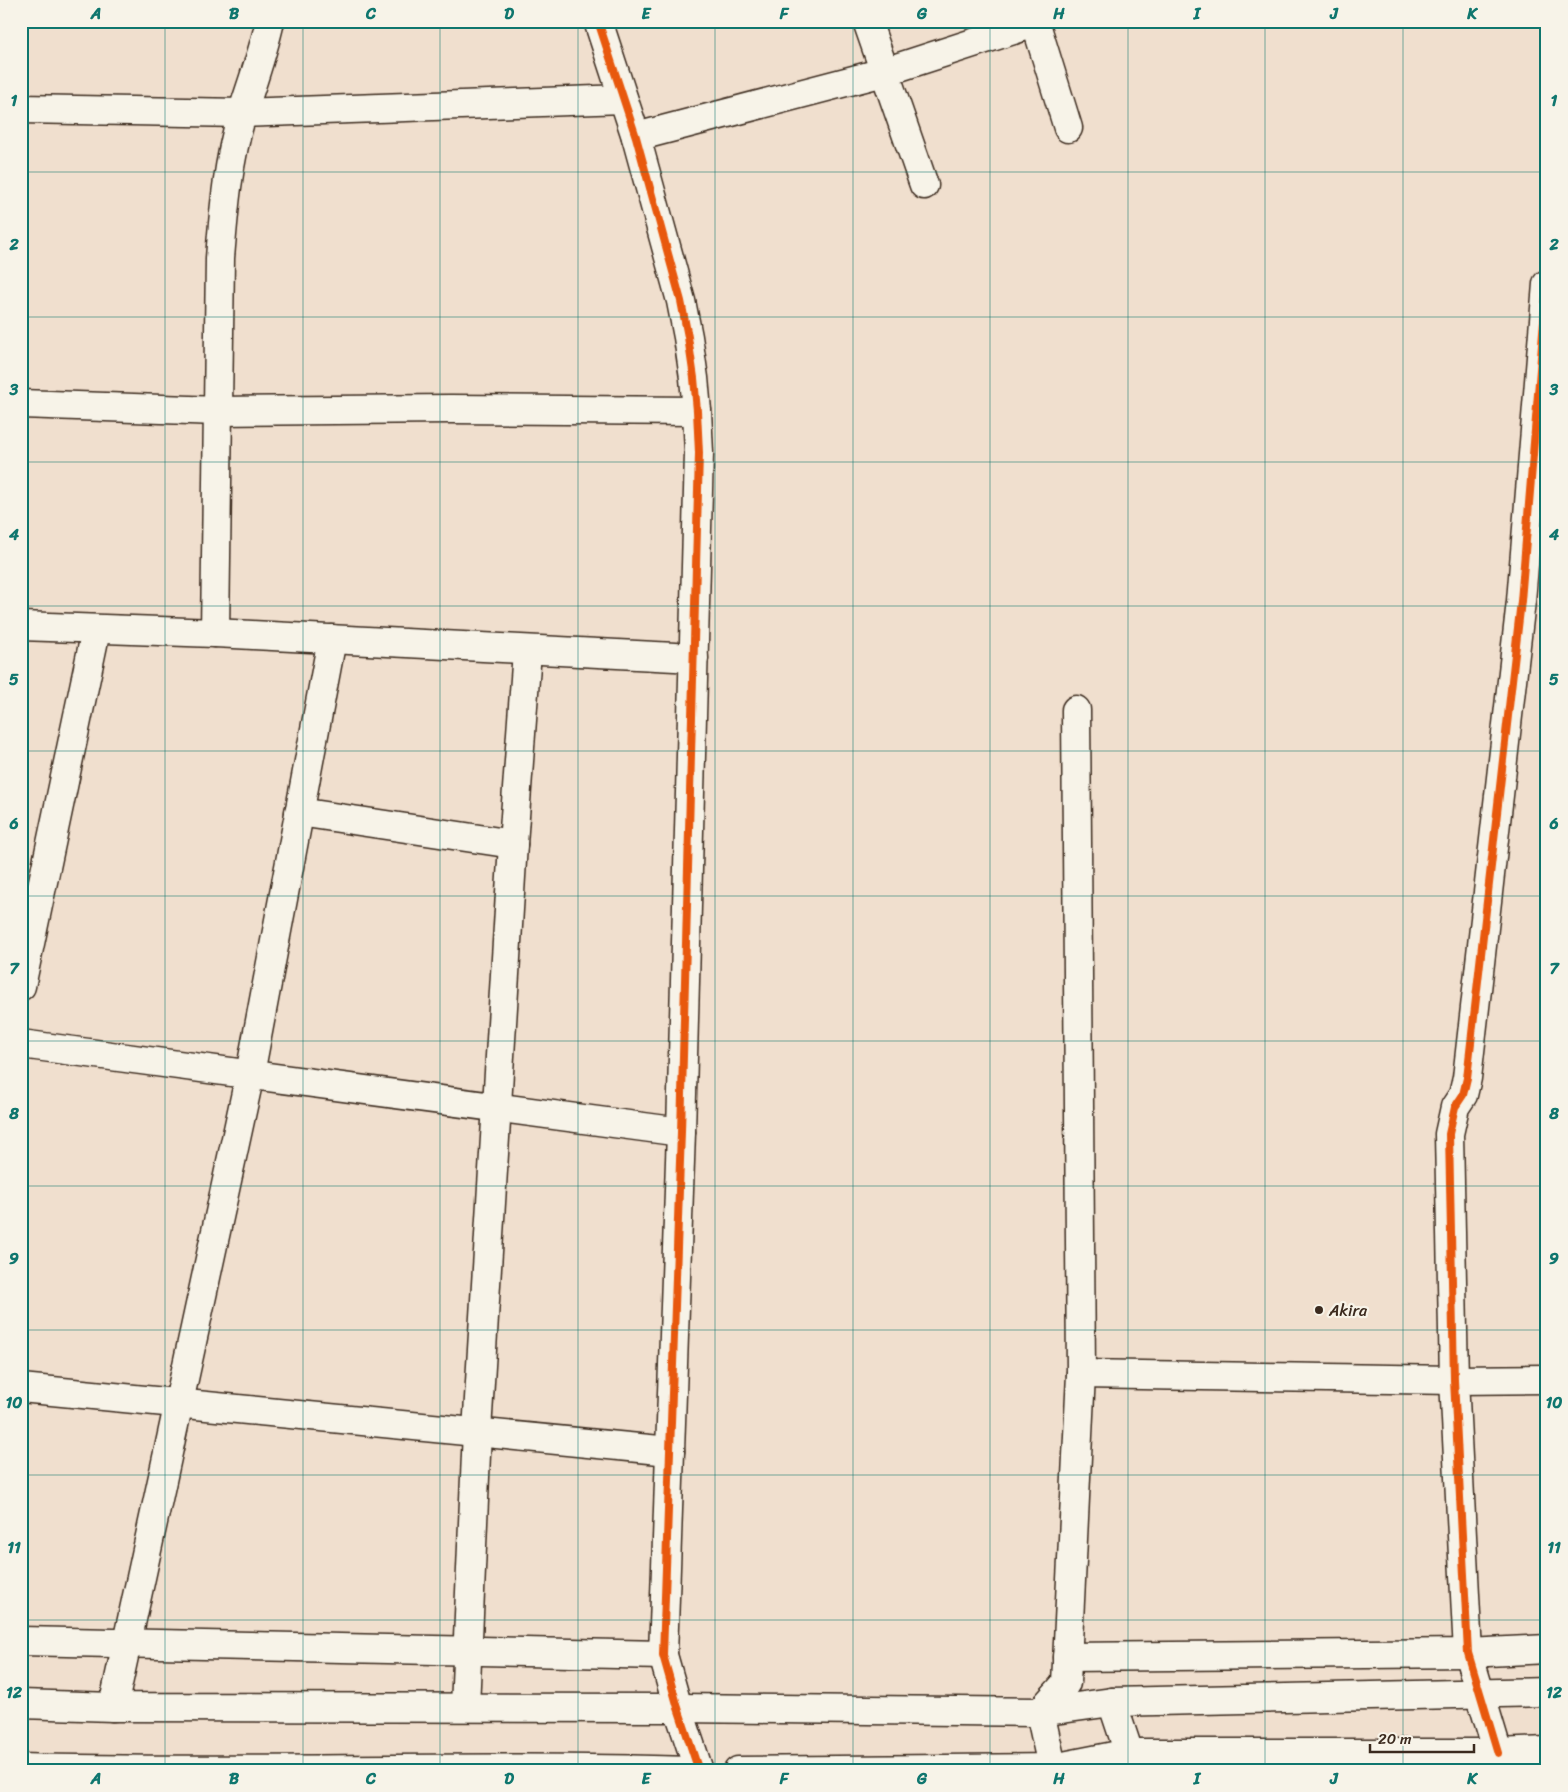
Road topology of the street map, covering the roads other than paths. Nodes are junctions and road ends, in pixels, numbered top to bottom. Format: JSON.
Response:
{"nodes":[{"id":1,"x":270,"y":21,"type":"edge"},
{"id":2,"x":598,"y":21,"type":"edge"},
{"id":3,"x":867,"y":21,"type":"edge"},
{"id":4,"x":1035,"y":22,"type":"edge"},
{"id":5,"x":884,"y":72,"type":"junction"},
{"id":6,"x":622,"y":99,"type":"junction"},
{"id":7,"x":21,"y":109,"type":"edge"},
{"id":8,"x":242,"y":114,"type":"junction"},
{"id":9,"x":1068,"y":128,"type":"dead end"},
{"id":10,"x":636,"y":137,"type":"junction"},
{"id":11,"x":924,"y":185,"type":"dead end"},
{"id":12,"x":1547,"y":284,"type":"edge"},
{"id":13,"x":21,"y":404,"type":"edge"},
{"id":14,"x":218,"y":411,"type":"junction"},
{"id":15,"x":697,"y":411,"type":"junction"},
{"id":16,"x":21,"y":626,"type":"edge"},
{"id":17,"x":96,"y":630,"type":"junction"},
{"id":18,"x":215,"y":633,"type":"junction"},
{"id":19,"x":332,"y":639,"type":"junction"},
{"id":20,"x":527,"y":650,"type":"junction"},
{"id":21,"x":694,"y":658,"type":"junction"},
{"id":22,"x":1076,"y":710,"type":"dead end"},
{"id":23,"x":299,"y":812,"type":"junction"},
{"id":24,"x":513,"y":844,"type":"junction"},
{"id":25,"x":21,"y":986,"type":"edge"},
{"id":26,"x":21,"y":1044,"type":"edge"},
{"id":27,"x":250,"y":1074,"type":"junction"},
{"id":28,"x":496,"y":1108,"type":"junction"},
{"id":29,"x":681,"y":1132,"type":"junction"},
{"id":30,"x":1081,"y":1374,"type":"junction"},
{"id":31,"x":1547,"y":1379,"type":"edge"},
{"id":32,"x":1454,"y":1380,"type":"junction"},
{"id":33,"x":21,"y":1388,"type":"edge"},
{"id":34,"x":179,"y":1404,"type":"junction"},
{"id":35,"x":477,"y":1431,"type":"junction"},
{"id":36,"x":670,"y":1451,"type":"junction"},
{"id":37,"x":21,"y":1641,"type":"edge"},
{"id":38,"x":126,"y":1644,"type":"junction"},
{"id":39,"x":1547,"y":1649,"type":"edge"},
{"id":40,"x":467,"y":1651,"type":"junction"},
{"id":41,"x":1468,"y":1653,"type":"junction"},
{"id":42,"x":663,"y":1654,"type":"junction"},
{"id":43,"x":1067,"y":1670,"type":"junction"},
{"id":44,"x":1547,"y":1692,"type":"edge"},
{"id":45,"x":1481,"y":1694,"type":"junction"},
{"id":46,"x":1112,"y":1702,"type":"junction"},
{"id":47,"x":21,"y":1704,"type":"edge"},
{"id":48,"x":113,"y":1707,"type":"junction"},
{"id":49,"x":465,"y":1707,"type":"junction"},
{"id":50,"x":678,"y":1708,"type":"junction"},
{"id":51,"x":1040,"y":1712,"type":"junction"},
{"id":52,"x":1547,"y":1751,"type":"edge"},
{"id":53,"x":1498,"y":1753,"type":"junction"},
{"id":54,"x":1128,"y":1762,"type":"edge"},
{"id":55,"x":23,"y":1769,"type":"edge"},
{"id":56,"x":469,"y":1770,"type":"edge"},
{"id":57,"x":888,"y":1770,"type":"edge"},
{"id":58,"x":1053,"y":1770,"type":"edge"},
{"id":59,"x":248,"y":1771,"type":"edge"},
{"id":60,"x":692,"y":1771,"type":"edge"},
{"id":61,"x":699,"y":1771,"type":"edge"},
{"id":62,"x":738,"y":1771,"type":"edge"}],
"edges":[{"from":1,"to":8,"type":"main road"},
{"from":2,"to":6,"type":"main road"},
{"from":3,"to":5,"type":"main road"},
{"from":4,"to":5,"type":"main road"},
{"from":4,"to":9,"type":"main road"},
{"from":5,"to":10,"type":"main road"},
{"from":5,"to":11,"type":"main road"},
{"from":6,"to":8,"type":"main road"},
{"from":6,"to":10,"type":"main road"},
{"from":7,"to":8,"type":"main road"},
{"from":8,"to":14,"type":"main road"},
{"from":10,"to":15,"type":"main road"},
{"from":12,"to":32,"type":"main road"},
{"from":13,"to":14,"type":"main road"},
{"from":14,"to":15,"type":"main road"},
{"from":14,"to":18,"type":"main road"},
{"from":15,"to":21,"type":"main road"},
{"from":16,"to":17,"type":"main road"},
{"from":17,"to":18,"type":"main road"},
{"from":17,"to":25,"type":"main road"},
{"from":18,"to":19,"type":"main road"},
{"from":19,"to":20,"type":"main road"},
{"from":19,"to":23,"type":"main road"},
{"from":20,"to":21,"type":"main road"},
{"from":20,"to":24,"type":"main road"},
{"from":21,"to":29,"type":"main road"},
{"from":22,"to":30,"type":"main road"},
{"from":23,"to":24,"type":"main road"},
{"from":23,"to":27,"type":"main road"},
{"from":24,"to":28,"type":"main road"},
{"from":26,"to":27,"type":"main road"},
{"from":27,"to":28,"type":"main road"},
{"from":27,"to":34,"type":"main road"},
{"from":28,"to":29,"type":"main road"},
{"from":28,"to":35,"type":"main road"},
{"from":29,"to":36,"type":"main road"},
{"from":30,"to":32,"type":"main road"},
{"from":30,"to":43,"type":"main road"},
{"from":31,"to":32,"type":"main road"},
{"from":32,"to":41,"type":"main road"},
{"from":33,"to":34,"type":"main road"},
{"from":34,"to":35,"type":"main road"},
{"from":34,"to":38,"type":"main road"},
{"from":35,"to":36,"type":"main road"},
{"from":35,"to":40,"type":"main road"},
{"from":36,"to":42,"type":"main road"},
{"from":37,"to":38,"type":"main road"},
{"from":38,"to":40,"type":"main road"},
{"from":38,"to":48,"type":"main road"},
{"from":39,"to":41,"type":"main road"},
{"from":40,"to":42,"type":"main road"},
{"from":40,"to":49,"type":"main road"},
{"from":41,"to":43,"type":"main road"},
{"from":41,"to":45,"type":"main road"},
{"from":42,"to":50,"type":"main road"},
{"from":43,"to":46,"type":"main road"},
{"from":43,"to":51,"type":"main road"},
{"from":44,"to":45,"type":"main road"},
{"from":45,"to":46,"type":"main road"},
{"from":45,"to":53,"type":"main road"},
{"from":46,"to":51,"type":"main road"},
{"from":46,"to":54,"type":"main road"},
{"from":47,"to":48,"type":"main road"},
{"from":48,"to":49,"type":"main road"},
{"from":49,"to":50,"type":"main road"},
{"from":50,"to":51,"type":"main road"},
{"from":50,"to":61,"type":"main road"},
{"from":51,"to":58,"type":"main road"},
{"from":52,"to":53,"type":"main road"},
{"from":53,"to":54,"type":"main road"},
{"from":54,"to":58,"type":"main road"},
{"from":55,"to":59,"type":"main road"},
{"from":56,"to":59,"type":"main road"},
{"from":56,"to":60,"type":"main road"},
{"from":57,"to":58,"type":"main road"},
{"from":57,"to":62,"type":"main road"}]}
